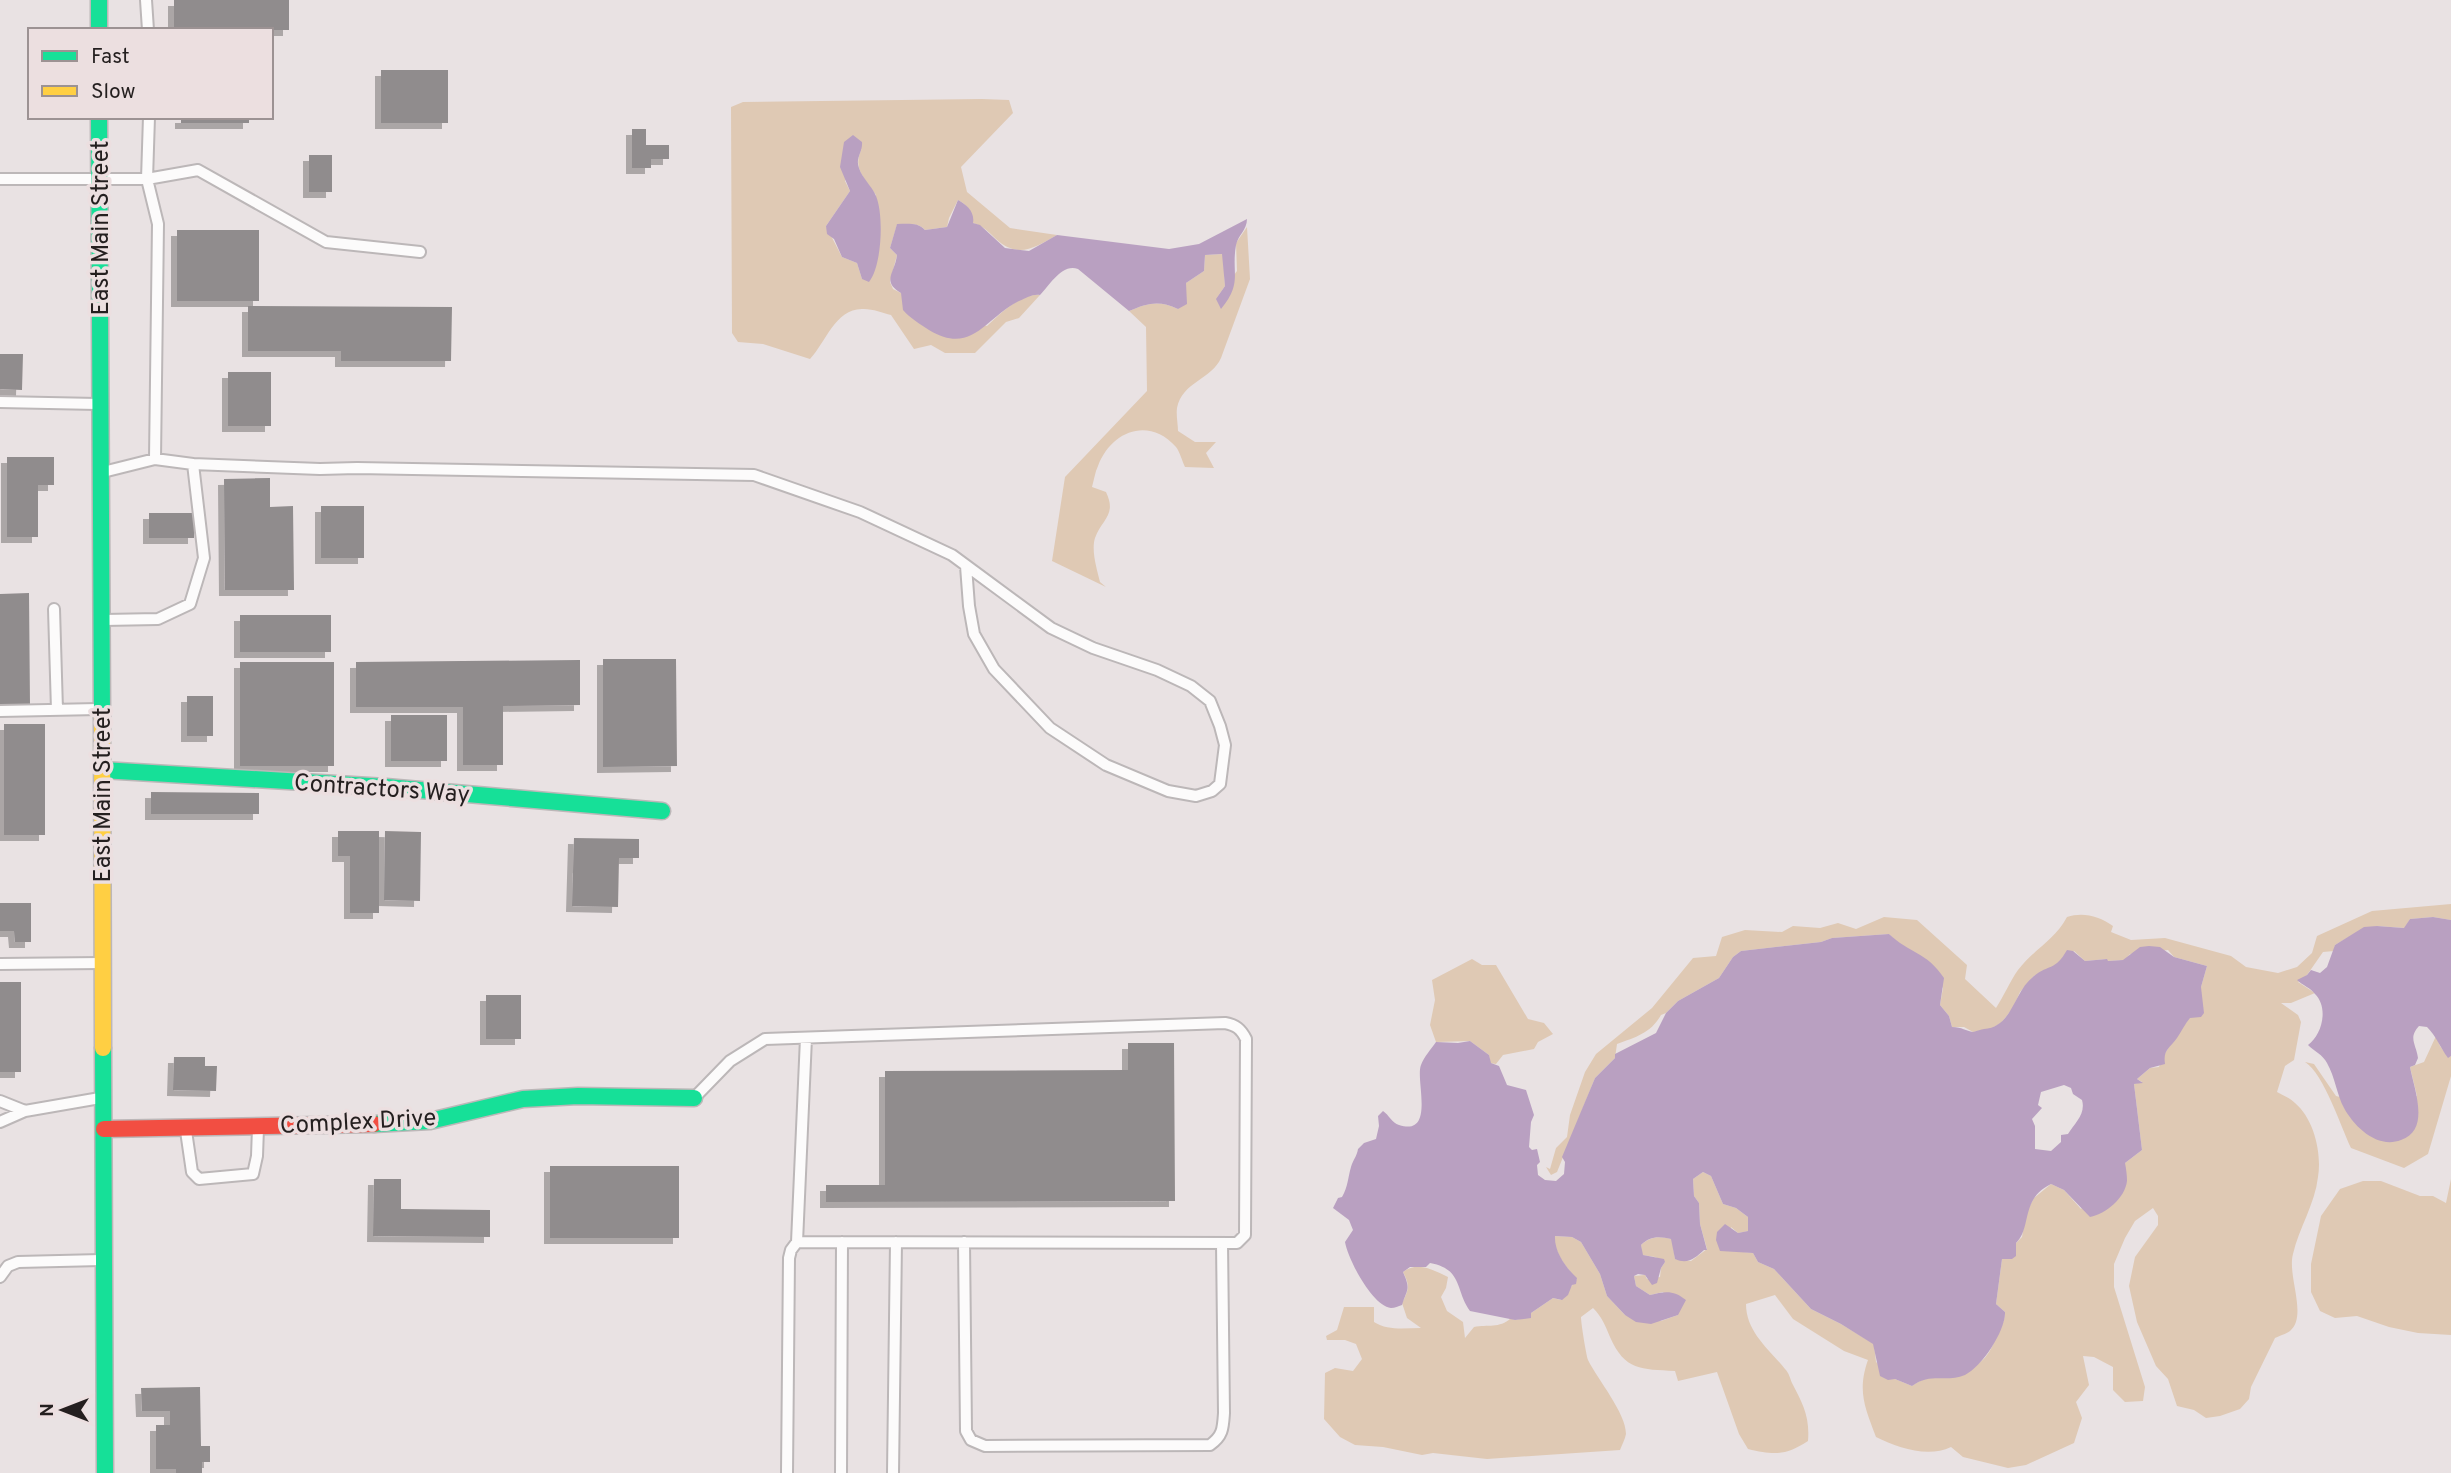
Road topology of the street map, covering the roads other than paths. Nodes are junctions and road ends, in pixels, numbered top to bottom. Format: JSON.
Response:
{"nodes":[{"id":1,"x":99,"y":0,"type":"edge"},
{"id":2,"x":146,"y":0,"type":"edge"},
{"id":3,"x":99,"y":28,"type":"edge"},
{"id":4,"x":148,"y":28,"type":"edge"},
{"id":5,"x":99,"y":119,"type":"edge"},
{"id":6,"x":149,"y":119,"type":"edge"},
{"id":7,"x":99,"y":178,"type":"junction"},
{"id":8,"x":0,"y":179,"type":"edge"},
{"id":9,"x":147,"y":179,"type":"junction"},
{"id":10,"x":420,"y":252,"type":"dead end"},
{"id":11,"x":0,"y":402,"type":"edge"},
{"id":12,"x":100,"y":404,"type":"junction"},
{"id":13,"x":155,"y":459,"type":"junction"},
{"id":14,"x":193,"y":464,"type":"junction"},
{"id":15,"x":101,"y":473,"type":"junction"},
{"id":16,"x":966,"y":566,"type":"junction"},
{"id":17,"x":54,"y":609,"type":"dead end"},
{"id":18,"x":101,"y":620,"type":"junction"},
{"id":19,"x":101,"y":709,"type":"junction"},
{"id":20,"x":57,"y":710,"type":"junction"},
{"id":21,"x":0,"y":711,"type":"edge"},
{"id":22,"x":102,"y":770,"type":"junction"},
{"id":23,"x":662,"y":811,"type":"dead end"},
{"id":24,"x":103,"y":962,"type":"junction"},
{"id":25,"x":0,"y":964,"type":"edge"},
{"id":26,"x":806,"y":1038,"type":"junction"},
{"id":27,"x":103,"y":1097,"type":"junction"},
{"id":28,"x":694,"y":1098,"type":"joint"},
{"id":29,"x":0,"y":1101,"type":"edge"},
{"id":30,"x":25,"y":1111,"type":"junction"},
{"id":31,"x":0,"y":1122,"type":"edge"},
{"id":32,"x":258,"y":1125,"type":"junction"},
{"id":33,"x":186,"y":1127,"type":"junction"},
{"id":34,"x":104,"y":1129,"type":"junction"},
{"id":35,"x":797,"y":1242,"type":"junction"},
{"id":36,"x":842,"y":1242,"type":"junction"},
{"id":37,"x":896,"y":1242,"type":"junction"},
{"id":38,"x":964,"y":1242,"type":"junction"},
{"id":39,"x":1222,"y":1243,"type":"junction"},
{"id":40,"x":104,"y":1260,"type":"junction"},
{"id":41,"x":0,"y":1277,"type":"edge"},
{"id":42,"x":105,"y":1473,"type":"edge"},
{"id":43,"x":787,"y":1473,"type":"edge"},
{"id":44,"x":841,"y":1473,"type":"edge"},
{"id":45,"x":893,"y":1473,"type":"edge"}],
"edges":[{"from":1,"to":3,"type":"main road"},
{"from":2,"to":4,"type":"lane"},
{"from":5,"to":7,"type":"main road","name":"East Main Street"},
{"from":6,"to":9,"type":"lane"},
{"from":7,"to":8,"type":"lane"},
{"from":7,"to":9,"type":"lane"},
{"from":7,"to":12,"type":"main road","name":"East Main Street"},
{"from":9,"to":10,"type":"lane"},
{"from":9,"to":13,"type":"lane"},
{"from":11,"to":12,"type":"lane"},
{"from":12,"to":15,"type":"main road","name":"East Main Street"},
{"from":13,"to":14,"type":"lane"},
{"from":13,"to":15,"type":"lane"},
{"from":14,"to":16,"type":"lane"},
{"from":14,"to":18,"type":"lane"},
{"from":15,"to":18,"type":"main road","name":"East Main Street"},
{"from":16,"to":16,"type":"lane"},
{"from":17,"to":20,"type":"lane"},
{"from":18,"to":19,"type":"main road","name":"East Main Street"},
{"from":19,"to":20,"type":"lane"},
{"from":19,"to":22,"type":"main road","name":"East Main Street"},
{"from":20,"to":21,"type":"lane"},
{"from":22,"to":23,"type":"main road","name":"Contractors Way"},
{"from":22,"to":24,"type":"main road","name":"East Main Street"},
{"from":24,"to":25,"type":"lane"},
{"from":24,"to":27,"type":"main road","name":"East Main Street"},
{"from":26,"to":28,"type":"lane"},
{"from":26,"to":35,"type":"lane"},
{"from":26,"to":39,"type":"lane"},
{"from":27,"to":30,"type":"lane"},
{"from":27,"to":34,"type":"main road","name":"East Main Street"},
{"from":28,"to":32,"type":"main road","name":"Complex Drive"},
{"from":29,"to":30,"type":"lane"},
{"from":30,"to":31,"type":"lane"},
{"from":32,"to":33,"type":"main road","name":"Complex Drive"},
{"from":32,"to":33,"type":"lane"},
{"from":33,"to":34,"type":"main road","name":"Complex Drive"},
{"from":34,"to":40,"type":"main road","name":"East Main Street"},
{"from":35,"to":36,"type":"lane"},
{"from":35,"to":43,"type":"lane"},
{"from":36,"to":37,"type":"lane"},
{"from":36,"to":44,"type":"lane"},
{"from":37,"to":38,"type":"lane"},
{"from":37,"to":45,"type":"lane"},
{"from":38,"to":39,"type":"lane"},
{"from":38,"to":39,"type":"lane"},
{"from":40,"to":41,"type":"lane"},
{"from":40,"to":42,"type":"main road","name":"East Main Street"}]}
